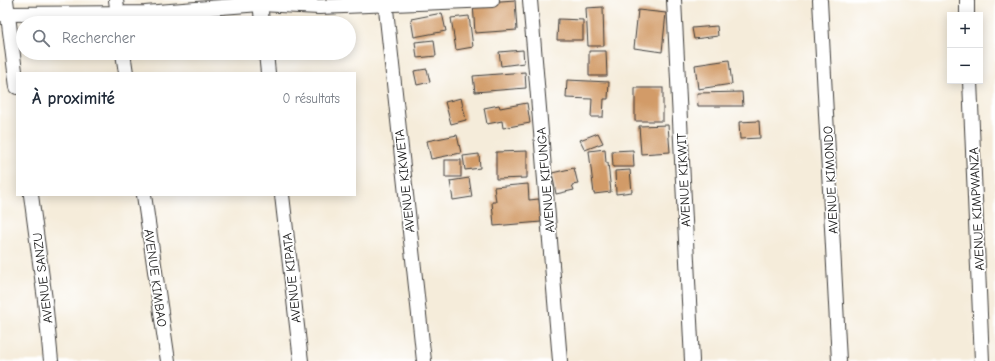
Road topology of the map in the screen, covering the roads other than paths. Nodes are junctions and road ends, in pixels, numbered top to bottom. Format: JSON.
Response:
{"nodes":[{"id":1,"x":492,"y":0,"type":"edge"},
{"id":2,"x":530,"y":0,"type":"edge"},
{"id":3,"x":674,"y":0,"type":"edge"},
{"id":4,"x":820,"y":0,"type":"edge"},
{"id":5,"x":967,"y":0,"type":"edge"},
{"id":6,"x":260,"y":2,"type":"edge"},
{"id":7,"x":385,"y":2,"type":"edge"},
{"id":8,"x":4,"y":9,"type":"edge"},
{"id":9,"x":118,"y":12,"type":"edge"},
{"id":10,"x":967,"y":12,"type":"edge"},
{"id":11,"x":261,"y":16,"type":"edge"},
{"id":12,"x":125,"y":60,"type":"edge"},
{"id":13,"x":267,"y":60,"type":"edge"},
{"id":14,"x":126,"y":72,"type":"edge"},
{"id":15,"x":268,"y":72,"type":"edge"},
{"id":16,"x":16,"y":82,"type":"edge"},
{"id":17,"x":970,"y":84,"type":"edge"},
{"id":18,"x":31,"y":196,"type":"edge"},
{"id":19,"x":144,"y":196,"type":"edge"},
{"id":20,"x":282,"y":196,"type":"edge"},
{"id":21,"x":51,"y":361,"type":"edge"},
{"id":22,"x":168,"y":361,"type":"edge"},
{"id":23,"x":301,"y":361,"type":"edge"},
{"id":24,"x":424,"y":361,"type":"edge"},
{"id":25,"x":560,"y":361,"type":"edge"},
{"id":26,"x":692,"y":361,"type":"edge"},
{"id":27,"x":839,"y":361,"type":"edge"},
{"id":28,"x":982,"y":361,"type":"edge"}],
"edges":[{"from":1,"to":7,"type":"street"},
{"from":2,"to":25,"type":"street","name":"AVENUE KIFUNGA"},
{"from":3,"to":26,"type":"street","name":"AVENUE KIKWIT"},
{"from":4,"to":27,"type":"street","name":"AVENUE KIMONDO"},
{"from":5,"to":10,"type":"street"},
{"from":6,"to":7,"type":"street"},
{"from":6,"to":9,"type":"street"},
{"from":6,"to":11,"type":"street"},
{"from":7,"to":24,"type":"street","name":"AVENUE KIKWETA"},
{"from":8,"to":9,"type":"street"},
{"from":8,"to":16,"type":"street"},
{"from":12,"to":14,"type":"street"},
{"from":13,"to":15,"type":"street"},
{"from":17,"to":28,"type":"street","name":"AVENUE KIMPWANZA"},
{"from":18,"to":21,"type":"street","name":"AVENUE SANZU"},
{"from":19,"to":22,"type":"street","name":"AVENUE KIMBAO"},
{"from":20,"to":23,"type":"street","name":"AVENUE KIPATA"}]}
